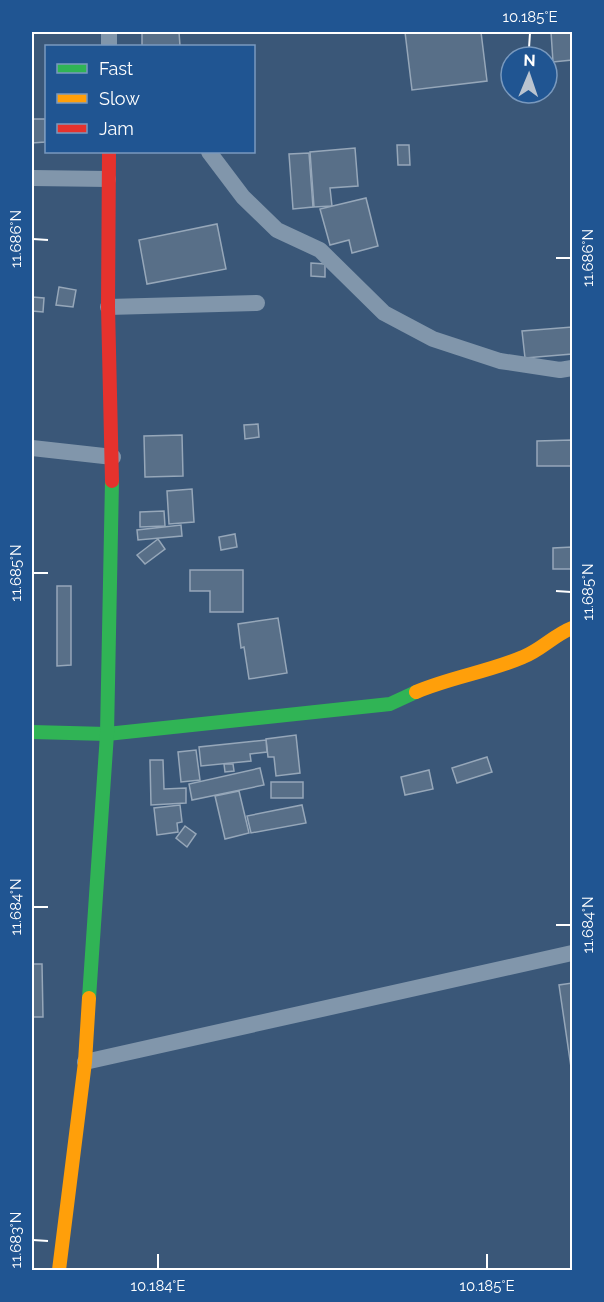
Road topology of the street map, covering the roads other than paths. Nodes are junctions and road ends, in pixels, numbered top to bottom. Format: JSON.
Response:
{"nodes":[{"id":1,"x":108,"y":153,"type":"edge"},
{"id":2,"x":210,"y":153,"type":"edge"},
{"id":3,"x":32,"y":178,"type":"edge"},
{"id":4,"x":108,"y":179,"type":"junction"},
{"id":5,"x":257,"y":303,"type":"dead end"},
{"id":6,"x":108,"y":307,"type":"junction"},
{"id":7,"x":573,"y":368,"type":"edge"},
{"id":8,"x":32,"y":448,"type":"edge"},
{"id":9,"x":113,"y":457,"type":"junction"},
{"id":10,"x":573,"y":628,"type":"edge"},
{"id":11,"x":32,"y":732,"type":"edge"},
{"id":12,"x":107,"y":734,"type":"junction"},
{"id":13,"x":573,"y":953,"type":"edge"},
{"id":14,"x":85,"y":1062,"type":"junction"},
{"id":15,"x":59,"y":1270,"type":"edge"}],
"edges":[{"from":1,"to":4,"type":"street"},
{"from":2,"to":7,"type":"street"},
{"from":3,"to":4,"type":"street"},
{"from":4,"to":6,"type":"street"},
{"from":5,"to":6,"type":"street"},
{"from":6,"to":9,"type":"street"},
{"from":8,"to":9,"type":"street"},
{"from":9,"to":12,"type":"street"},
{"from":10,"to":12,"type":"street"},
{"from":11,"to":12,"type":"street"},
{"from":12,"to":14,"type":"street"},
{"from":13,"to":14,"type":"street"},
{"from":14,"to":15,"type":"street"}]}
